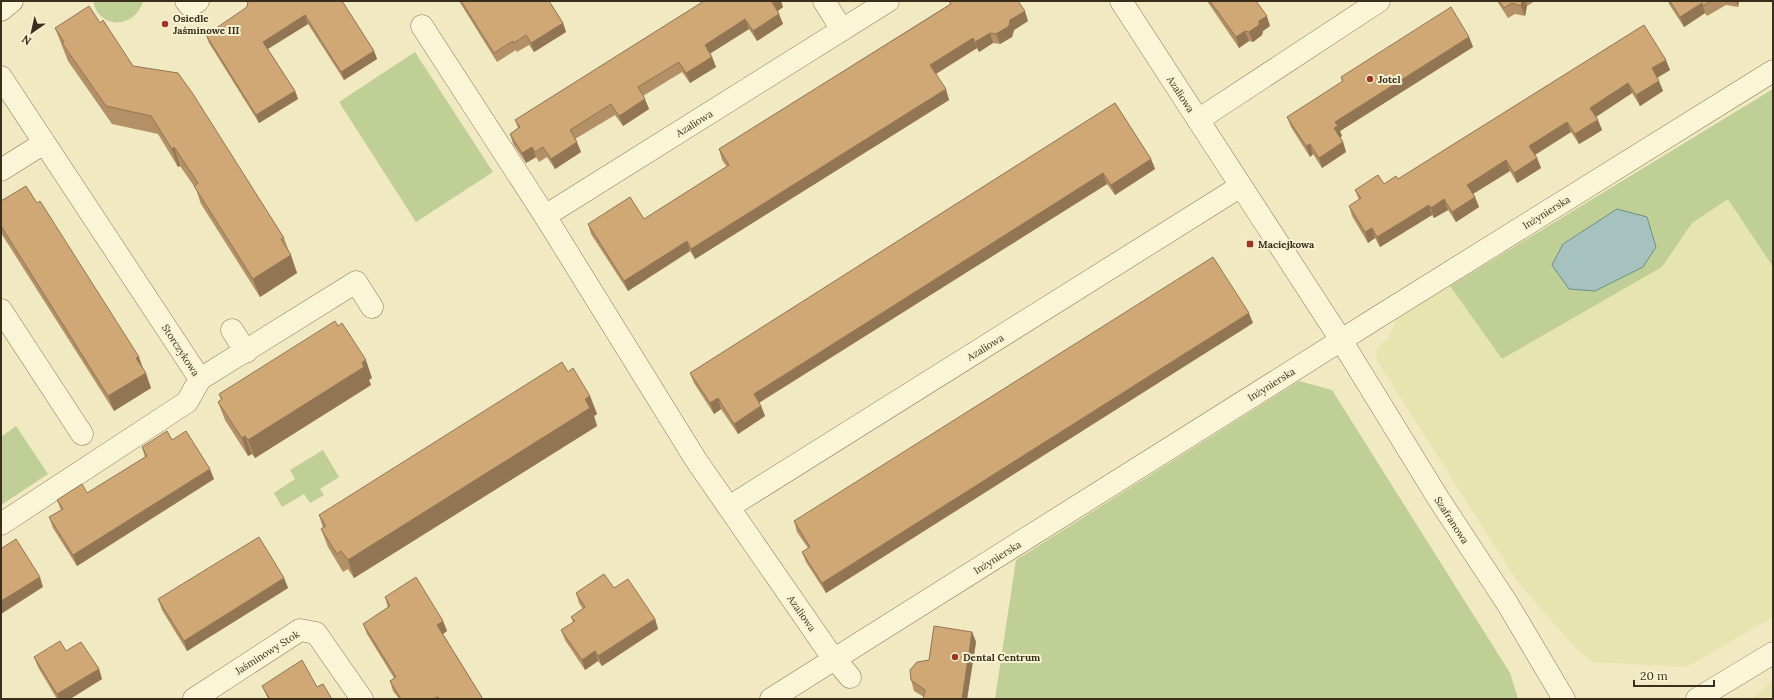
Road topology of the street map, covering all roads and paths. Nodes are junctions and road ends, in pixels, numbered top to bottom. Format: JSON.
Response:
{"nodes":[{"id":1,"x":12,"y":1,"type":"edge"},
{"id":2,"x":186,"y":1,"type":"edge"},
{"id":3,"x":198,"y":1,"type":"edge"},
{"id":4,"x":824,"y":1,"type":"edge"},
{"id":5,"x":888,"y":1,"type":"edge"},
{"id":6,"x":1121,"y":1,"type":"edge"},
{"id":7,"x":1379,"y":1,"type":"edge"},
{"id":8,"x":1,"y":10,"type":"edge"},
{"id":9,"x":422,"y":26,"type":"dead end"},
{"id":10,"x":842,"y":30,"type":"junction"},
{"id":11,"x":1773,"y":71,"type":"edge"},
{"id":12,"x":1,"y":77,"type":"edge"},
{"id":13,"x":1198,"y":120,"type":"junction"},
{"id":14,"x":44,"y":143,"type":"junction"},
{"id":15,"x":1,"y":170,"type":"edge"},
{"id":16,"x":1241,"y":186,"type":"junction"},
{"id":17,"x":546,"y":216,"type":"junction"},
{"id":18,"x":372,"y":306,"type":"dead end"},
{"id":19,"x":1,"y":310,"type":"edge"},
{"id":20,"x":232,"y":330,"type":"dead end"},
{"id":21,"x":1341,"y":340,"type":"junction"},
{"id":22,"x":246,"y":352,"type":"junction"},
{"id":23,"x":200,"y":380,"type":"junction"},
{"id":24,"x":82,"y":434,"type":"dead end"},
{"id":25,"x":729,"y":507,"type":"junction"},
{"id":26,"x":1,"y":524,"type":"edge"},
{"id":27,"x":1773,"y":653,"type":"edge"},
{"id":28,"x":835,"y":659,"type":"junction"},
{"id":29,"x":850,"y":677,"type":"dead end"},
{"id":30,"x":194,"y":699,"type":"edge"},
{"id":31,"x":362,"y":699,"type":"edge"},
{"id":32,"x":771,"y":699,"type":"edge"},
{"id":33,"x":1564,"y":699,"type":"edge"},
{"id":34,"x":1697,"y":699,"type":"edge"}],
"edges":[{"from":1,"to":8,"type":"street"},
{"from":2,"to":3,"type":"street"},
{"from":4,"to":10,"type":"street"},
{"from":5,"to":10,"type":"street","name":"Azaliowa"},
{"from":6,"to":13,"type":"street","name":"Azaliowa"},
{"from":7,"to":13,"type":"street"},
{"from":9,"to":17,"type":"street","name":"Azaliowa"},
{"from":10,"to":17,"type":"street","name":"Azaliowa"},
{"from":11,"to":21,"type":"street","name":"Inżynierska"},
{"from":12,"to":14,"type":"street","name":"Storczykowa"},
{"from":13,"to":16,"type":"street","name":"Azaliowa"},
{"from":14,"to":15,"type":"street"},
{"from":14,"to":23,"type":"street","name":"Storczykowa"},
{"from":16,"to":21,"type":"street","name":"Azaliowa"},
{"from":16,"to":25,"type":"street","name":"Azaliowa"},
{"from":17,"to":25,"type":"street","name":"Azaliowa"},
{"from":18,"to":22,"type":"street","name":"Storczykowa"},
{"from":19,"to":24,"type":"street"},
{"from":20,"to":22,"type":"street"},
{"from":21,"to":28,"type":"street","name":"Inżynierska"},
{"from":21,"to":33,"type":"street","name":"Szafranowa"},
{"from":22,"to":23,"type":"street","name":"Storczykowa"},
{"from":23,"to":26,"type":"street"},
{"from":25,"to":28,"type":"street","name":"Azaliowa"},
{"from":27,"to":34,"type":"street"},
{"from":28,"to":29,"type":"street","name":"Azaliowa"},
{"from":28,"to":32,"type":"street","name":"Inżynierska"},
{"from":30,"to":31,"type":"street","name":"Jaśminowy Stok"}]}
